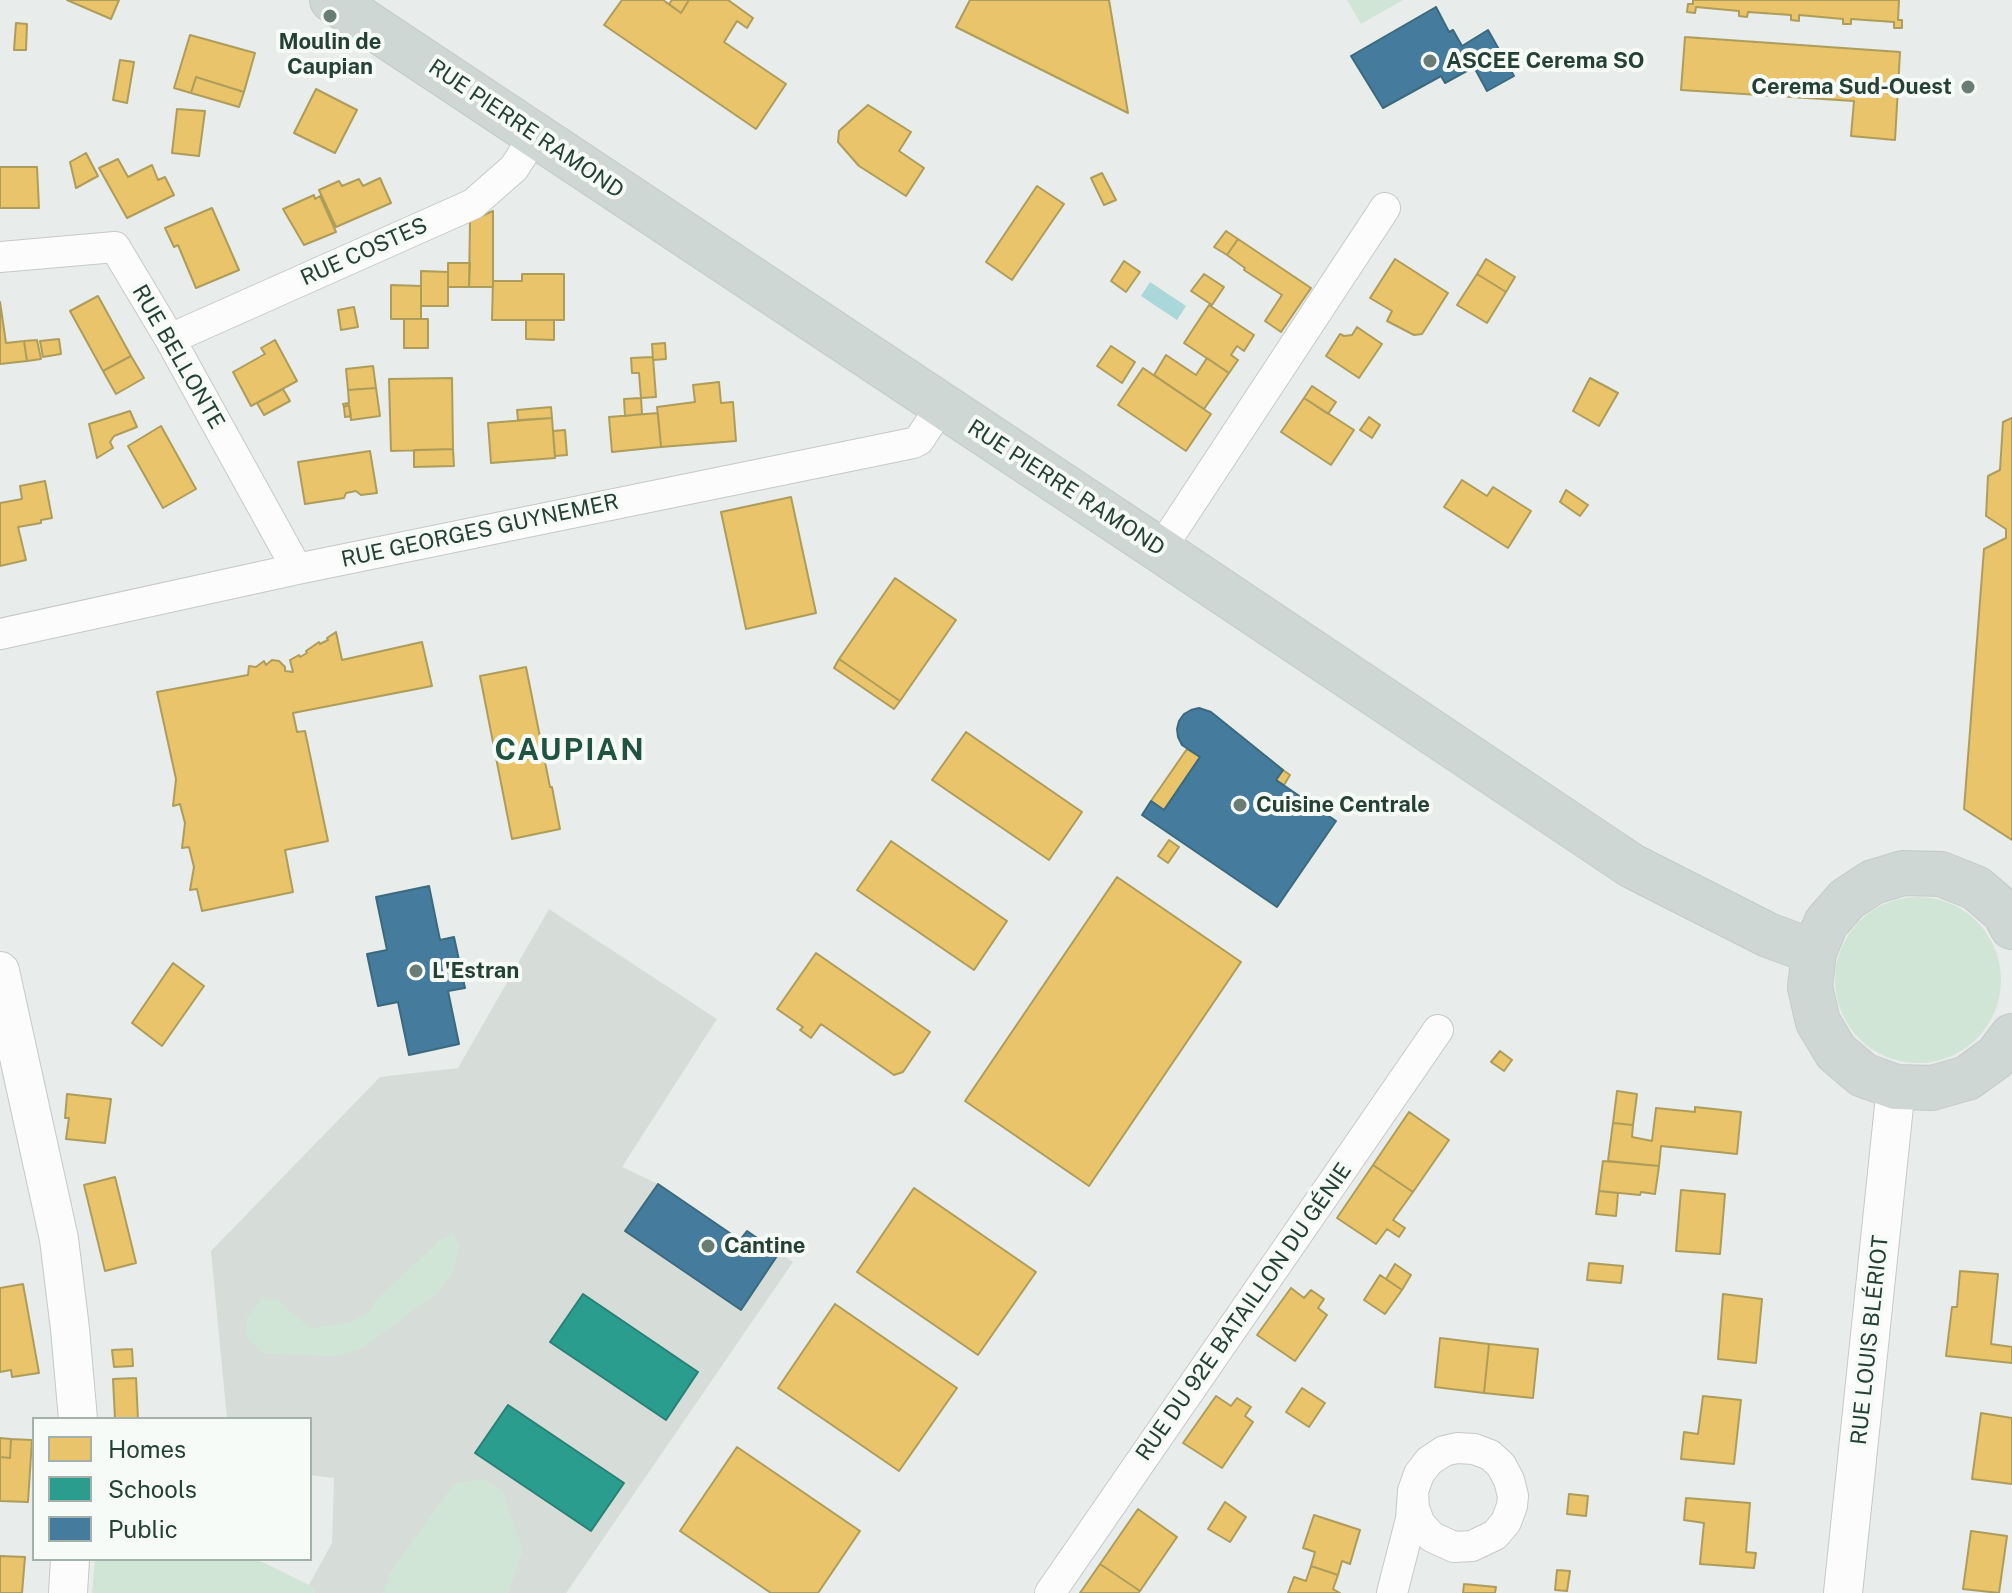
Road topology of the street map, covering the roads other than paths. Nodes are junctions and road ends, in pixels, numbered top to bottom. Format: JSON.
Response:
{"nodes":[{"id":1,"x":332,"y":0,"type":"edge"},
{"id":2,"x":535,"y":135,"type":"junction"},
{"id":3,"x":1385,"y":208,"type":"dead end"},
{"id":4,"x":0,"y":257,"type":"edge"},
{"id":5,"x":170,"y":339,"type":"junction"},
{"id":6,"x":942,"y":405,"type":"junction"},
{"id":7,"x":1160,"y":550,"type":"junction"},
{"id":8,"x":297,"y":569,"type":"junction"},
{"id":9,"x":0,"y":634,"type":"edge"},
{"id":10,"x":2012,"y":927,"type":"edge"},
{"id":11,"x":1814,"y":952,"type":"junction"},
{"id":12,"x":0,"y":971,"type":"edge"},
{"id":13,"x":1438,"y":1030,"type":"dead end"},
{"id":14,"x":2007,"y":1056,"type":"edge"},
{"id":15,"x":1896,"y":1087,"type":"junction"},
{"id":16,"x":78,"y":1417,"type":"edge"},
{"id":17,"x":1413,"y":1491,"type":"dead end"},
{"id":18,"x":70,"y":1561,"type":"edge"},
{"id":19,"x":68,"y":1593,"type":"edge"},
{"id":20,"x":1050,"y":1593,"type":"edge"},
{"id":21,"x":1392,"y":1593,"type":"edge"},
{"id":22,"x":1843,"y":1593,"type":"edge"}],
"edges":[{"from":1,"to":2,"type":"main road","name":"RUE PIERRE RAMOND"},
{"from":2,"to":5,"type":"street","name":"RUE COSTES"},
{"from":2,"to":6,"type":"main road","name":"RUE PIERRE RAMOND"},
{"from":3,"to":7,"type":"street"},
{"from":4,"to":5,"type":"street","name":"RUE BELLONTE"},
{"from":5,"to":8,"type":"street","name":"RUE BELLONTE"},
{"from":6,"to":7,"type":"main road","name":"RUE PIERRE RAMOND"},
{"from":6,"to":8,"type":"street","name":"RUE GEORGES GUYNEMER"},
{"from":7,"to":11,"type":"main road","name":"RUE PIERRE RAMOND"},
{"from":8,"to":9,"type":"street","name":"RUE GEORGES GUYNEMER"},
{"from":10,"to":11,"type":"main road"},
{"from":11,"to":15,"type":"main road"},
{"from":12,"to":16,"type":"street"},
{"from":13,"to":20,"type":"street","name":"RUE DU 92E BATAILLON DU GÉNIE"},
{"from":14,"to":15,"type":"main road"},
{"from":15,"to":22,"type":"street","name":"RUE LOUIS BLÉRIOT"},
{"from":17,"to":21,"type":"street"},
{"from":18,"to":19,"type":"street"}]}
